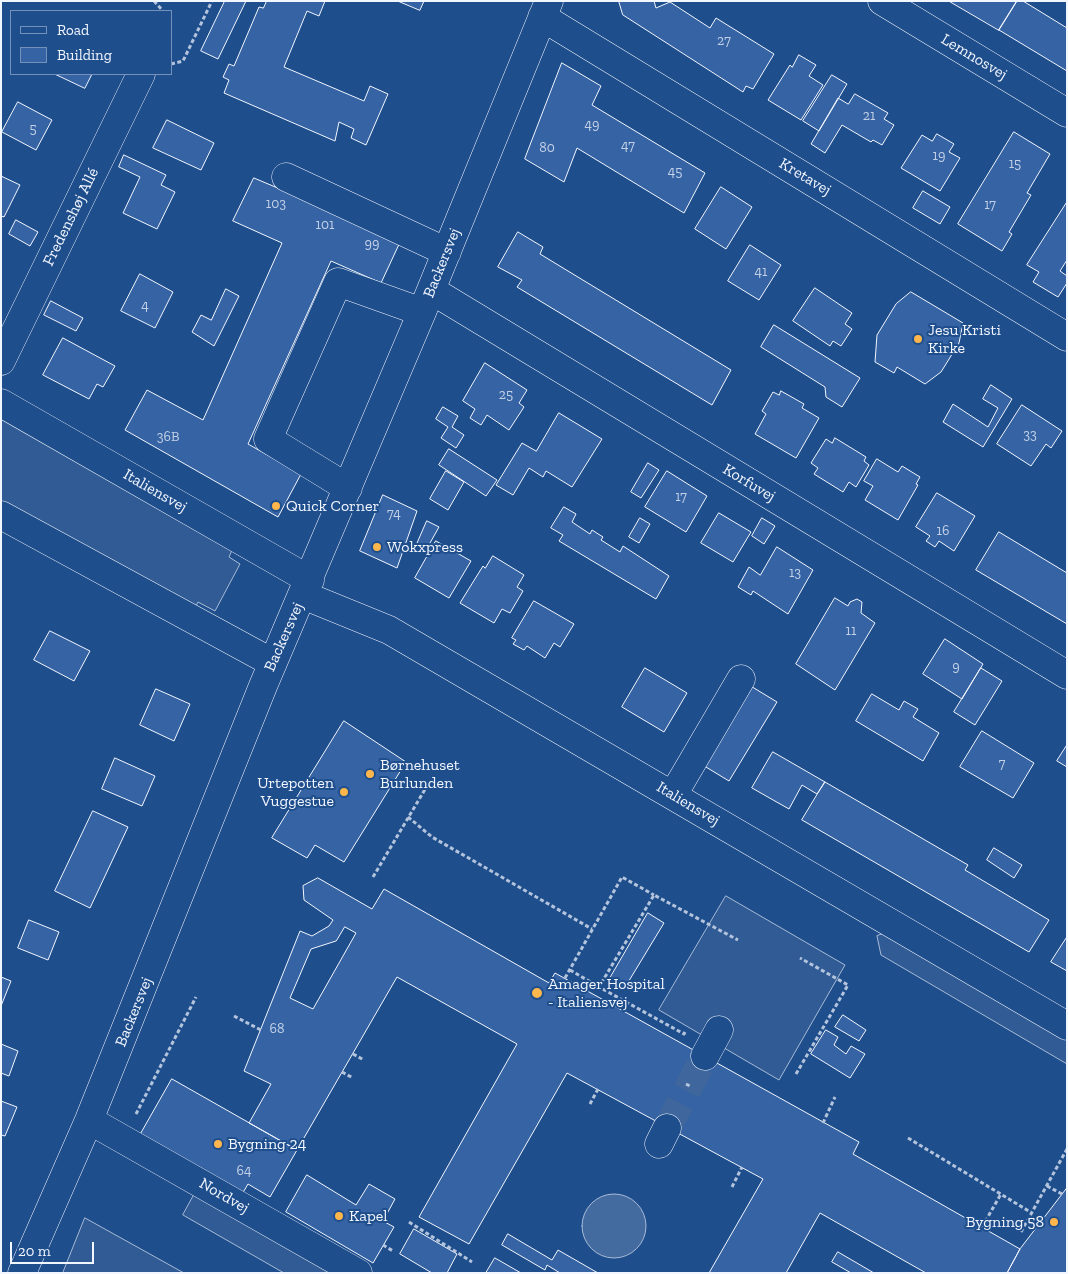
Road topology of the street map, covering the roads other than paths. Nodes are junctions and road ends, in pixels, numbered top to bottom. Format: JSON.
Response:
{"nodes":[{"id":1,"x":882,"y":1,"type":"edge"},
{"id":2,"x":546,"y":9,"type":"edge"},
{"id":3,"x":141,"y":75,"type":"edge"},
{"id":4,"x":1067,"y":113,"type":"edge"},
{"id":5,"x":286,"y":177,"type":"dead end"},
{"id":6,"x":447,"y":252,"type":"junction"},
{"id":7,"x":427,"y":301,"type":"junction"},
{"id":8,"x":1067,"y":337,"type":"edge"},
{"id":9,"x":1,"y":361,"type":"edge"},
{"id":10,"x":1,"y":403,"type":"edge"},
{"id":11,"x":348,"y":488,"type":"junction"},
{"id":12,"x":1,"y":515,"type":"edge"},
{"id":13,"x":306,"y":588,"type":"junction"},
{"id":14,"x":273,"y":663,"type":"junction"},
{"id":15,"x":1067,"y":675,"type":"edge"},
{"id":16,"x":741,"y":679,"type":"dead end"},
{"id":17,"x":673,"y":795,"type":"junction"},
{"id":18,"x":1067,"y":1026,"type":"edge"},
{"id":19,"x":719,"y":1030,"type":"dead end"},
{"id":20,"x":705,"y":1056,"type":"tunnel mouth"},
{"id":21,"x":89,"y":1120,"type":"junction"},
{"id":22,"x":22,"y":1273,"type":"edge"},
{"id":23,"x":358,"y":1273,"type":"edge"}],
"edges":[{"from":1,"to":4,"type":"street","name":"Lemnosvej"},
{"from":2,"to":6,"type":"street","name":"Backersvej"},
{"from":2,"to":8,"type":"street","name":"Kretavej"},
{"from":3,"to":9,"type":"street","name":"Fredenshøj Allé"},
{"from":5,"to":6,"type":"street"},
{"from":6,"to":7,"type":"street","name":"Backersvej"},
{"from":7,"to":11,"type":"street","name":"Backersvej"},
{"from":7,"to":11,"type":"street","name":"Korfuvej"},
{"from":7,"to":15,"type":"street","name":"Korfuvej"},
{"from":10,"to":13,"type":"street","name":"Italiensvej"},
{"from":11,"to":13,"type":"street","name":"Backersvej"},
{"from":12,"to":14,"type":"street"},
{"from":13,"to":14,"type":"street","name":"Backersvej"},
{"from":13,"to":17,"type":"street","name":"Italiensvej"},
{"from":14,"to":21,"type":"street","name":"Backersvej"},
{"from":16,"to":17,"type":"street"},
{"from":17,"to":18,"type":"street","name":"Italiensvej"},
{"from":19,"to":20,"type":"street"},
{"from":21,"to":22,"type":"street","name":"Backersvej"},
{"from":21,"to":23,"type":"street","name":"Nordvej"}]}
